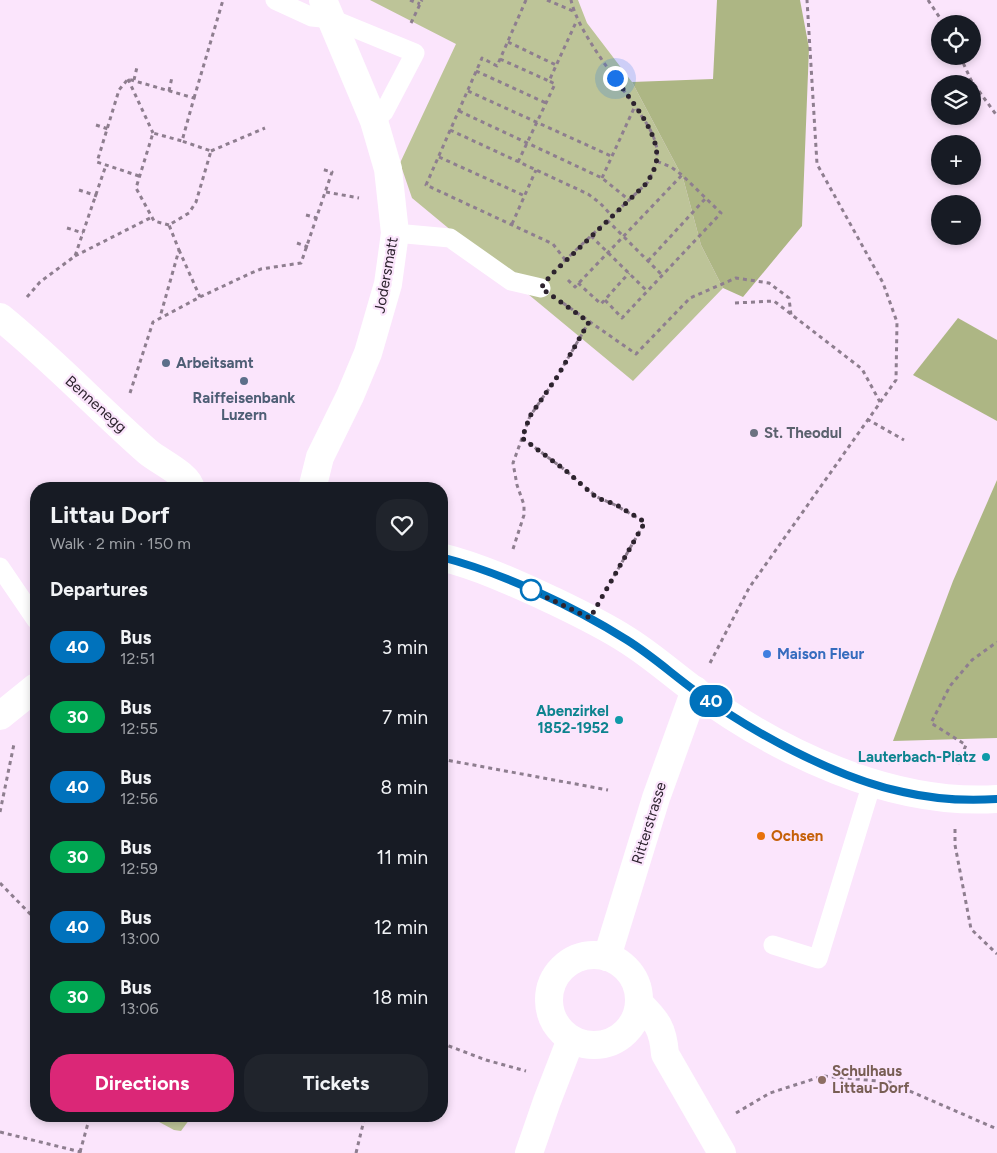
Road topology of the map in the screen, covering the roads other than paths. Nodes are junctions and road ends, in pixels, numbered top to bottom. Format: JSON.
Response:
{"nodes":[{"id":1,"x":275,"y":0,"type":"edge"},
{"id":2,"x":327,"y":10,"type":"edge"},
{"id":3,"x":374,"y":121,"type":"junction"},
{"id":4,"x":395,"y":233,"type":"junction"},
{"id":5,"x":541,"y":288,"type":"road end"},
{"id":6,"x":2,"y":319,"type":"edge"},
{"id":7,"x":189,"y":482,"type":"edge"},
{"id":8,"x":314,"y":482,"type":"edge"},
{"id":9,"x":448,"y":559,"type":"edge"},
{"id":10,"x":0,"y":567,"type":"edge"},
{"id":11,"x":30,"y":611,"type":"edge"},
{"id":12,"x":694,"y":690,"type":"junction"},
{"id":13,"x":30,"y":695,"type":"edge"},
{"id":14,"x":8,"y":726,"type":"edge"},
{"id":15,"x":872,"y":783,"type":"junction"},
{"id":16,"x":997,"y":799,"type":"edge"},
{"id":17,"x":773,"y":945,"type":"dead end"},
{"id":18,"x":607,"y":957,"type":"junction"},
{"id":19,"x":639,"y":1003,"type":"junction"},
{"id":20,"x":571,"y":1040,"type":"junction"},
{"id":21,"x":616,"y":1040,"type":"junction"},
{"id":22,"x":664,"y":1054,"type":"junction"},
{"id":23,"x":529,"y":1153,"type":"edge"},
{"id":24,"x":722,"y":1153,"type":"edge"}],
"edges":[{"from":1,"to":2,"type":"lane"},
{"from":2,"to":3,"type":"street","name":"Jodersmatt"},
{"from":2,"to":3,"type":"lane"},
{"from":3,"to":4,"type":"street","name":"Jodersmatt"},
{"from":4,"to":5,"type":"lane"},
{"from":4,"to":8,"type":"street","name":"Jodersmatt"},
{"from":6,"to":7,"type":"street","name":"Bennenegg"},
{"from":9,"to":12,"type":"street"},
{"from":10,"to":11,"type":"lane"},
{"from":12,"to":15,"type":"street"},
{"from":12,"to":18,"type":"street","name":"Ritterstrasse"},
{"from":13,"to":14,"type":"street"},
{"from":15,"to":16,"type":"street"},
{"from":15,"to":17,"type":"lane"},
{"from":18,"to":19,"type":"street"},
{"from":18,"to":20,"type":"street"},
{"from":19,"to":21,"type":"street"},
{"from":19,"to":22,"type":"street"},
{"from":20,"to":21,"type":"street"},
{"from":20,"to":23,"type":"street"},
{"from":21,"to":22,"type":"street"},
{"from":22,"to":24,"type":"street"}]}
